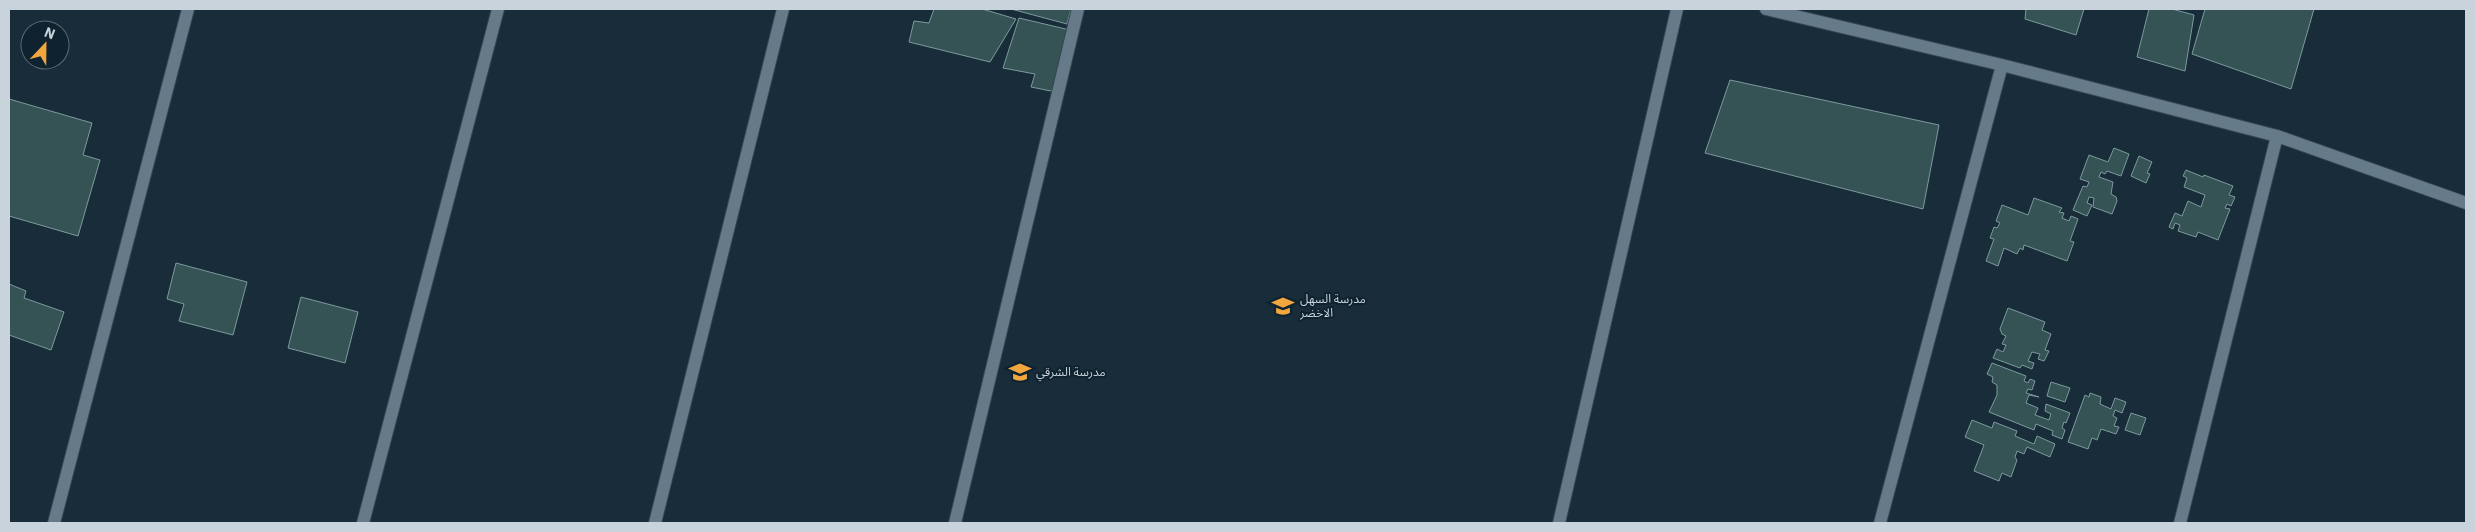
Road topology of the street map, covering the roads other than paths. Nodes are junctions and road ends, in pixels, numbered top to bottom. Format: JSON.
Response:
{"nodes":[{"id":1,"x":188,"y":9,"type":"edge"},
{"id":2,"x":498,"y":9,"type":"edge"},
{"id":3,"x":784,"y":9,"type":"edge"},
{"id":4,"x":1078,"y":9,"type":"edge"},
{"id":5,"x":1677,"y":9,"type":"edge"},
{"id":6,"x":1766,"y":9,"type":"edge"},
{"id":7,"x":2002,"y":64,"type":"junction"},
{"id":8,"x":2277,"y":136,"type":"junction"},
{"id":9,"x":2466,"y":203,"type":"edge"},
{"id":10,"x":54,"y":523,"type":"edge"},
{"id":11,"x":363,"y":523,"type":"edge"},
{"id":12,"x":655,"y":523,"type":"edge"},
{"id":13,"x":955,"y":523,"type":"edge"},
{"id":14,"x":1558,"y":523,"type":"edge"},
{"id":15,"x":1880,"y":523,"type":"edge"},
{"id":16,"x":2180,"y":523,"type":"edge"}],
"edges":[{"from":1,"to":10,"type":"street"},
{"from":2,"to":11,"type":"street"},
{"from":3,"to":12,"type":"street"},
{"from":4,"to":13,"type":"street"},
{"from":5,"to":14,"type":"street"},
{"from":6,"to":7,"type":"street"},
{"from":7,"to":8,"type":"street"},
{"from":7,"to":15,"type":"street"},
{"from":8,"to":9,"type":"street"},
{"from":8,"to":16,"type":"street"}]}
